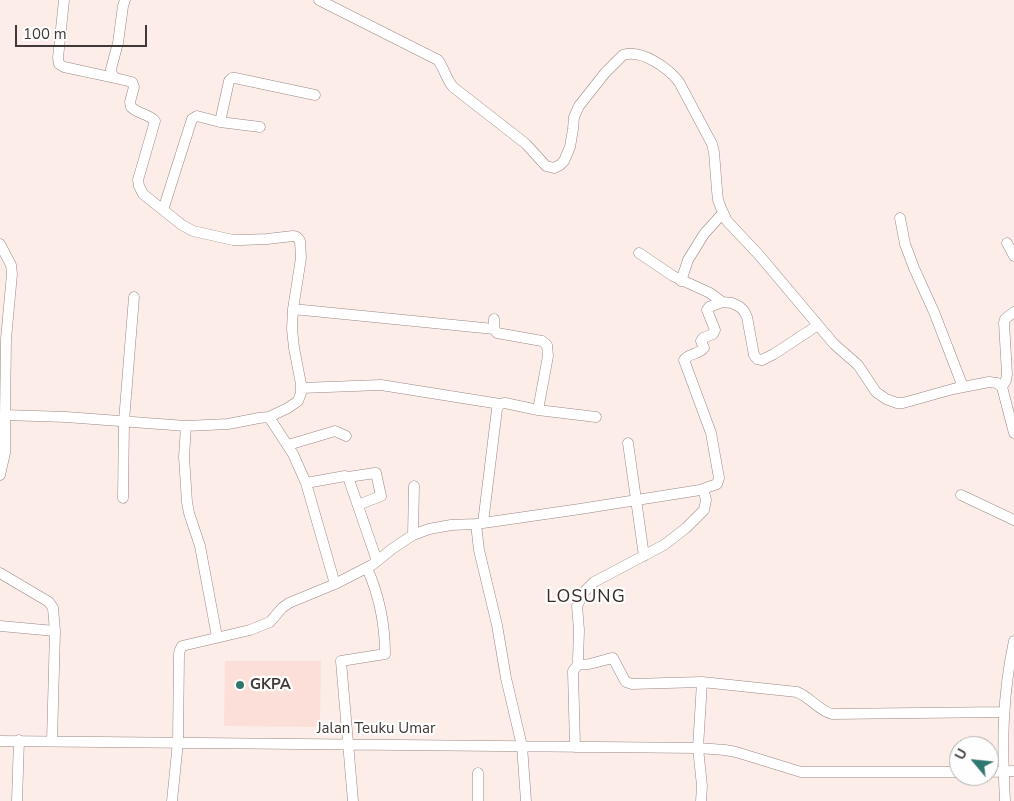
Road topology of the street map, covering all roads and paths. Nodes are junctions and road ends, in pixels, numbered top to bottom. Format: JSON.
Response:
{"nodes":[{"id":1,"x":64,"y":0,"type":"edge"},
{"id":2,"x":125,"y":0,"type":"edge"},
{"id":3,"x":319,"y":0,"type":"edge"},
{"id":4,"x":115,"y":78,"type":"junction"},
{"id":5,"x":316,"y":95,"type":"dead end"},
{"id":6,"x":220,"y":122,"type":"junction"},
{"id":7,"x":260,"y":127,"type":"dead end"},
{"id":8,"x":163,"y":210,"type":"junction"},
{"id":9,"x":723,"y":214,"type":"junction"},
{"id":10,"x":900,"y":218,"type":"dead end"},
{"id":11,"x":1006,"y":243,"type":"dead end"},
{"id":12,"x":0,"y":244,"type":"edge"},
{"id":13,"x":639,"y":253,"type":"dead end"},
{"id":14,"x":1014,"y":256,"type":"edge"},
{"id":15,"x":681,"y":281,"type":"junction"},
{"id":16,"x":134,"y":297,"type":"dead end"},
{"id":17,"x":722,"y":302,"type":"junction"},
{"id":18,"x":294,"y":309,"type":"junction"},
{"id":19,"x":1014,"y":312,"type":"edge"},
{"id":20,"x":818,"y":325,"type":"junction"},
{"id":21,"x":3,"y":339,"type":"edge"},
{"id":22,"x":963,"y":387,"type":"junction"},
{"id":23,"x":1002,"y":387,"type":"junction"},
{"id":24,"x":301,"y":388,"type":"junction"},
{"id":25,"x":3,"y":394,"type":"edge"},
{"id":26,"x":500,"y":404,"type":"junction"},
{"id":27,"x":538,"y":410,"type":"junction"},
{"id":28,"x":5,"y":415,"type":"junction"},
{"id":29,"x":269,"y":417,"type":"junction"},
{"id":30,"x":596,"y":417,"type":"dead end"},
{"id":31,"x":124,"y":422,"type":"junction"},
{"id":32,"x":186,"y":426,"type":"junction"},
{"id":33,"x":1014,"y":433,"type":"edge"},
{"id":34,"x":346,"y":436,"type":"dead end"},
{"id":35,"x":628,"y":443,"type":"dead end"},
{"id":36,"x":288,"y":445,"type":"junction"},
{"id":37,"x":0,"y":476,"type":"edge"},
{"id":38,"x":348,"y":477,"type":"junction"},
{"id":39,"x":306,"y":484,"type":"junction"},
{"id":40,"x":414,"y":486,"type":"dead end"},
{"id":41,"x":700,"y":490,"type":"junction"},
{"id":42,"x":961,"y":495,"type":"dead end"},
{"id":43,"x":122,"y":498,"type":"dead end"},
{"id":44,"x":637,"y":501,"type":"junction"},
{"id":45,"x":358,"y":505,"type":"junction"},
{"id":46,"x":1014,"y":520,"type":"edge"},
{"id":47,"x":480,"y":524,"type":"junction"},
{"id":48,"x":413,"y":535,"type":"junction"},
{"id":49,"x":644,"y":556,"type":"junction"},
{"id":50,"x":377,"y":561,"type":"junction"},
{"id":51,"x":368,"y":568,"type":"junction"},
{"id":52,"x":0,"y":572,"type":"edge"},
{"id":53,"x":335,"y":584,"type":"junction"},
{"id":54,"x":0,"y":626,"type":"edge"},
{"id":55,"x":55,"y":631,"type":"junction"},
{"id":56,"x":217,"y":638,"type":"junction"},
{"id":57,"x":1014,"y":641,"type":"edge"},
{"id":58,"x":579,"y":663,"type":"junction"},
{"id":59,"x":702,"y":682,"type":"junction"},
{"id":60,"x":1009,"y":701,"type":"edge"},
{"id":61,"x":1004,"y":712,"type":"junction"},
{"id":62,"x":0,"y":740,"type":"edge"},
{"id":63,"x":19,"y":740,"type":"junction"},
{"id":64,"x":52,"y":741,"type":"junction"},
{"id":65,"x":178,"y":742,"type":"junction"},
{"id":66,"x":349,"y":744,"type":"junction"},
{"id":67,"x":522,"y":746,"type":"junction"},
{"id":68,"x":575,"y":746,"type":"junction"},
{"id":69,"x":698,"y":748,"type":"junction"},
{"id":70,"x":949,"y":772,"type":"edge"},
{"id":71,"x":1009,"y":772,"type":"edge"},
{"id":72,"x":478,"y":773,"type":"dead end"},
{"id":73,"x":17,"y":801,"type":"edge"},
{"id":74,"x":172,"y":801,"type":"edge"},
{"id":75,"x":354,"y":801,"type":"edge"},
{"id":76,"x":478,"y":801,"type":"edge"},
{"id":77,"x":526,"y":801,"type":"edge"},
{"id":78,"x":702,"y":801,"type":"edge"},
{"id":79,"x":1005,"y":801,"type":"edge"}],
"edges":[{"from":1,"to":4,"type":"street"},
{"from":2,"to":4,"type":"street"},
{"from":3,"to":9,"type":"street"},
{"from":4,"to":8,"type":"street"},
{"from":5,"to":6,"type":"street"},
{"from":6,"to":7,"type":"street"},
{"from":6,"to":8,"type":"street"},
{"from":8,"to":18,"type":"street"},
{"from":9,"to":15,"type":"street"},
{"from":9,"to":20,"type":"street"},
{"from":10,"to":22,"type":"street"},
{"from":11,"to":14,"type":"street"},
{"from":12,"to":21,"type":"street"},
{"from":13,"to":15,"type":"street"},
{"from":15,"to":17,"type":"street"},
{"from":16,"to":31,"type":"street"},
{"from":17,"to":20,"type":"street"},
{"from":17,"to":41,"type":"street"},
{"from":18,"to":24,"type":"street"},
{"from":18,"to":27,"type":"street"},
{"from":19,"to":23,"type":"street"},
{"from":20,"to":22,"type":"street"},
{"from":21,"to":25,"type":"street"},
{"from":22,"to":23,"type":"street"},
{"from":23,"to":33,"type":"street"},
{"from":24,"to":26,"type":"street"},
{"from":24,"to":29,"type":"street"},
{"from":25,"to":28,"type":"street"},
{"from":26,"to":27,"type":"street"},
{"from":26,"to":47,"type":"street"},
{"from":27,"to":30,"type":"street"},
{"from":28,"to":31,"type":"street"},
{"from":28,"to":37,"type":"street"},
{"from":29,"to":32,"type":"street"},
{"from":29,"to":36,"type":"street"},
{"from":31,"to":32,"type":"street"},
{"from":31,"to":43,"type":"street"},
{"from":32,"to":56,"type":"street"},
{"from":34,"to":36,"type":"street"},
{"from":35,"to":44,"type":"street"},
{"from":36,"to":39,"type":"street"},
{"from":38,"to":39,"type":"street"},
{"from":38,"to":45,"type":"street"},
{"from":38,"to":45,"type":"street"},
{"from":39,"to":53,"type":"street"},
{"from":40,"to":48,"type":"street"},
{"from":41,"to":44,"type":"street"},
{"from":41,"to":49,"type":"street"},
{"from":42,"to":46,"type":"street"},
{"from":44,"to":47,"type":"street"},
{"from":44,"to":49,"type":"street"},
{"from":45,"to":50,"type":"street"},
{"from":47,"to":48,"type":"street"},
{"from":47,"to":67,"type":"street"},
{"from":48,"to":50,"type":"street"},
{"from":49,"to":58,"type":"street"},
{"from":50,"to":51,"type":"street"},
{"from":51,"to":53,"type":"street"},
{"from":51,"to":66,"type":"street"},
{"from":52,"to":55,"type":"street"},
{"from":53,"to":56,"type":"street"},
{"from":54,"to":55,"type":"street"},
{"from":55,"to":64,"type":"street"},
{"from":56,"to":65,"type":"street"},
{"from":57,"to":60,"type":"street"},
{"from":58,"to":59,"type":"street"},
{"from":58,"to":68,"type":"street"},
{"from":59,"to":61,"type":"street"},
{"from":59,"to":69,"type":"street"},
{"from":60,"to":61,"type":"street"},
{"from":61,"to":71,"type":"street"},
{"from":62,"to":63,"type":"street","name":"Jalan Teuku Umar"},
{"from":63,"to":64,"type":"street","name":"Jalan Teuku Umar"},
{"from":63,"to":73,"type":"street"},
{"from":64,"to":65,"type":"street","name":"Jalan Teuku Umar"},
{"from":65,"to":66,"type":"street","name":"Jalan Teuku Umar"},
{"from":65,"to":74,"type":"street"},
{"from":66,"to":67,"type":"street","name":"Jalan Teuku Umar"},
{"from":66,"to":75,"type":"street"},
{"from":67,"to":68,"type":"street","name":"Jalan Teuku Umar"},
{"from":67,"to":77,"type":"street"},
{"from":68,"to":69,"type":"street","name":"Jalan Teuku Umar"},
{"from":69,"to":70,"type":"street","name":"Jalan Teuku Umar"},
{"from":69,"to":78,"type":"street"},
{"from":71,"to":79,"type":"street"},
{"from":72,"to":76,"type":"street"}]}
